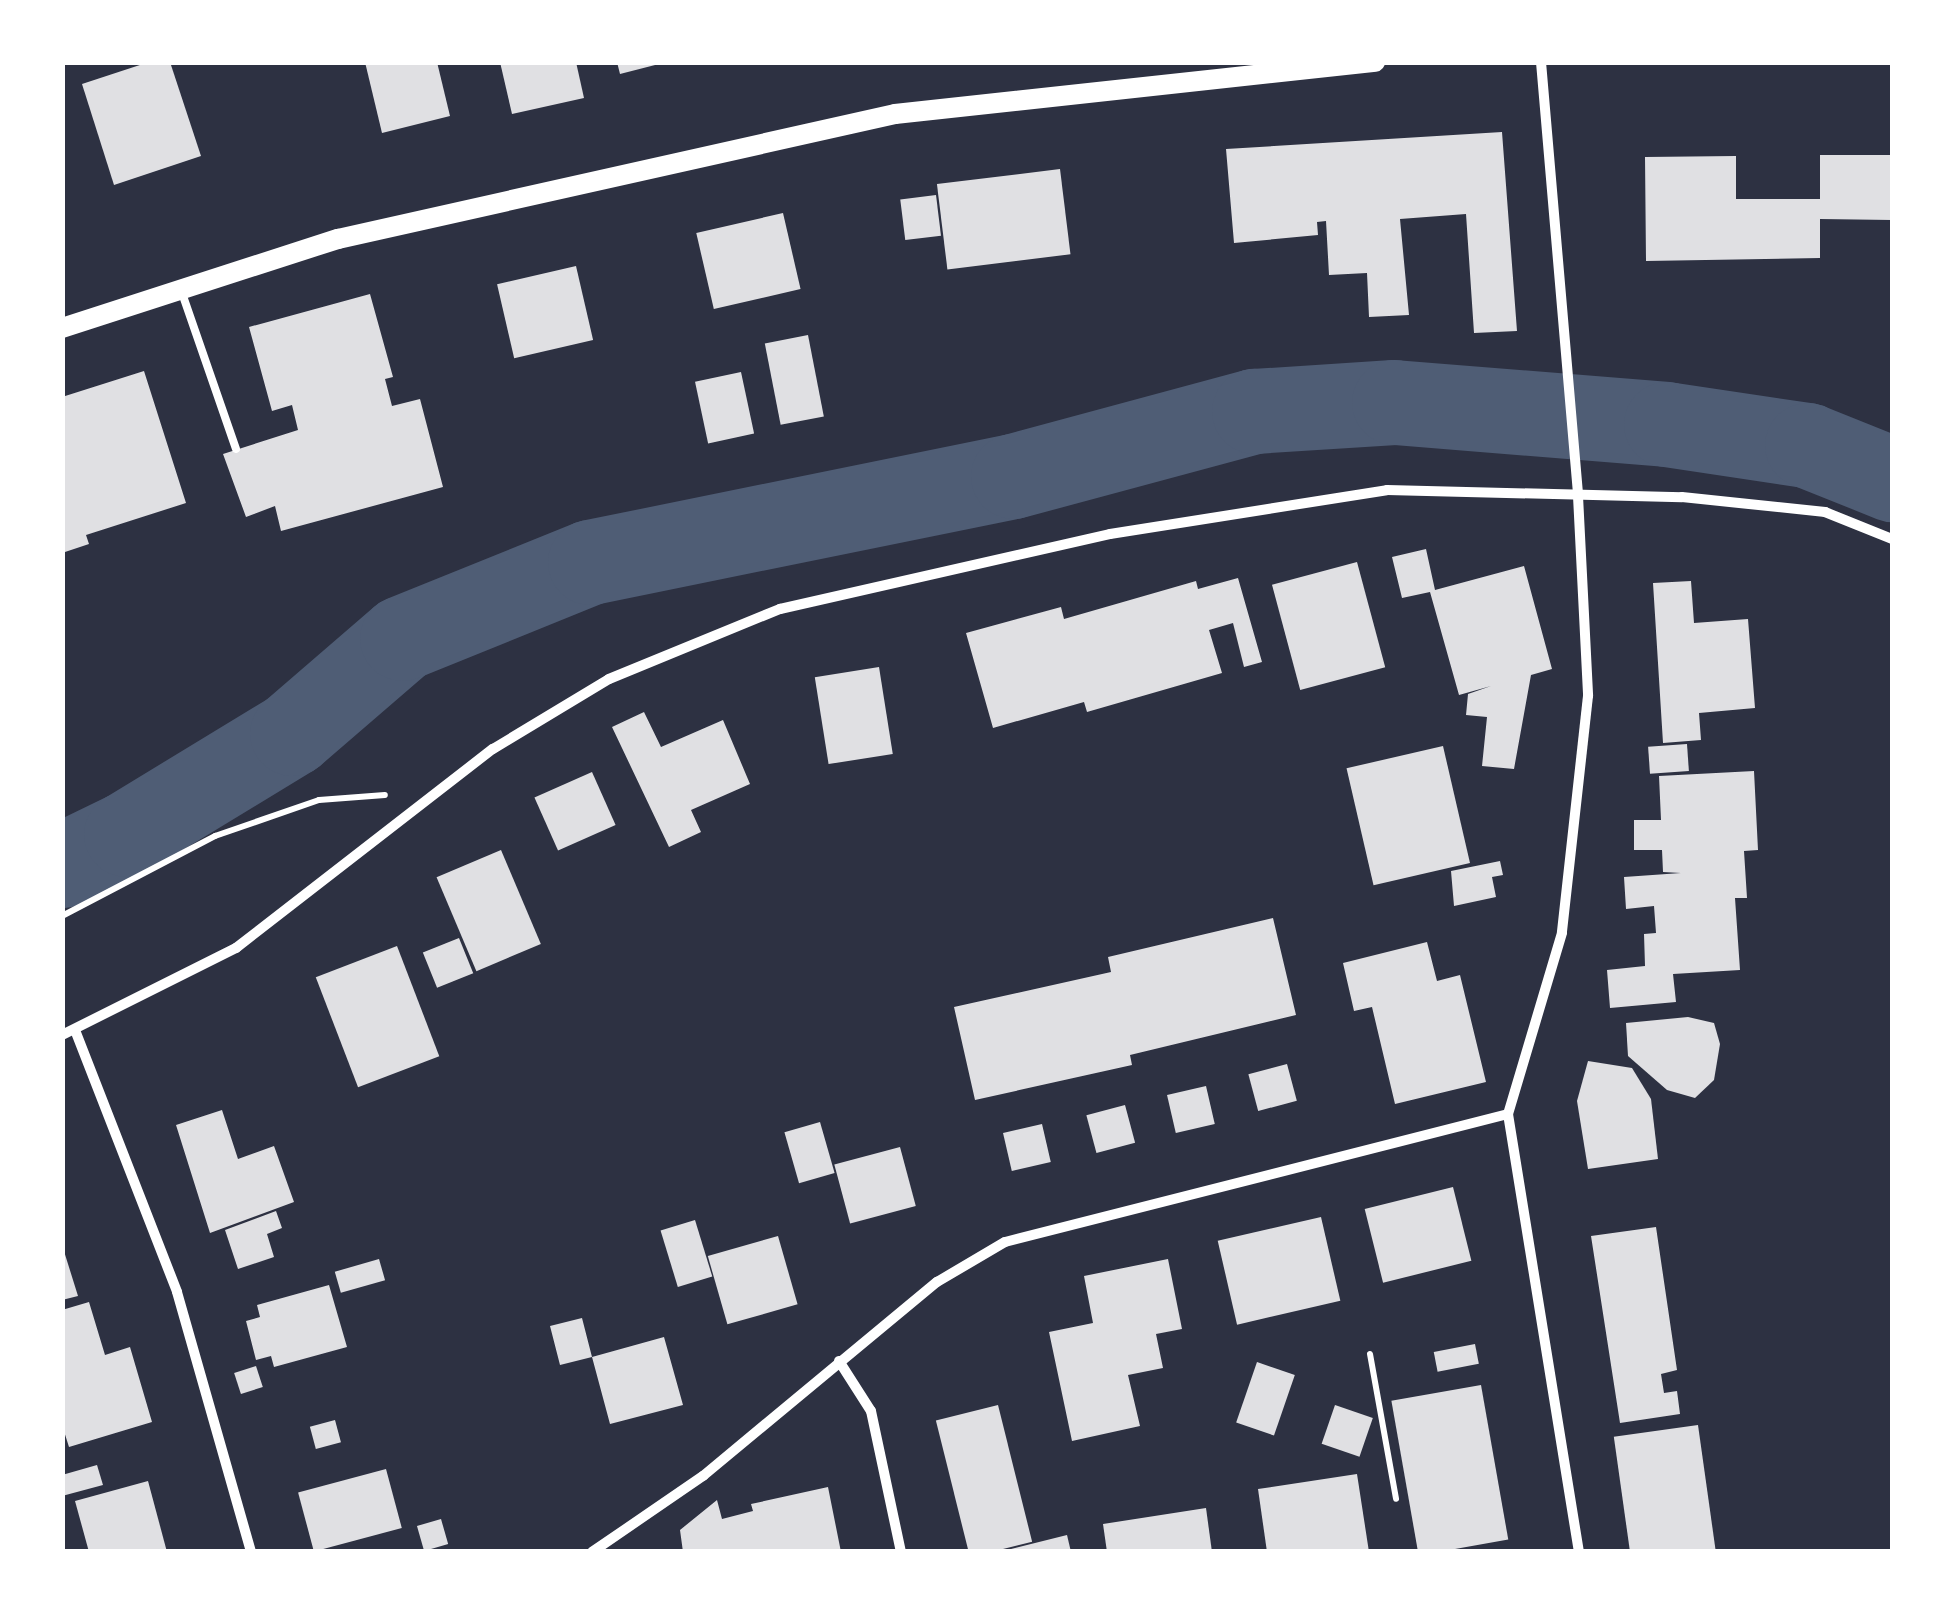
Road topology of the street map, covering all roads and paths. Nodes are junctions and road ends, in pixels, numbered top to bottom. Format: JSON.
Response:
{"nodes":[{"id":1,"x":1375,"y":62,"type":"edge"},
{"id":2,"x":1541,"y":62,"type":"edge"},
{"id":3,"x":180,"y":289,"type":"junction"},
{"id":4,"x":62,"y":328,"type":"edge"},
{"id":5,"x":236,"y":449,"type":"dead end"},
{"id":6,"x":1578,"y":496,"type":"junction"},
{"id":7,"x":1892,"y":539,"type":"edge"},
{"id":8,"x":439,"y":792,"type":"junction"},
{"id":9,"x":62,"y":916,"type":"edge"},
{"id":10,"x":75,"y":1030,"type":"junction"},
{"id":11,"x":62,"y":1035,"type":"edge"},
{"id":12,"x":1508,"y":1114,"type":"junction"},
{"id":13,"x":1370,"y":1354,"type":"dead end"},
{"id":14,"x":838,"y":1361,"type":"junction"},
{"id":15,"x":1396,"y":1499,"type":"dead end"},
{"id":16,"x":251,"y":1552,"type":"edge"},
{"id":17,"x":592,"y":1552,"type":"edge"},
{"id":18,"x":902,"y":1552,"type":"edge"},
{"id":19,"x":1579,"y":1552,"type":"edge"}],
"edges":[{"from":1,"to":3,"type":"main road"},
{"from":2,"to":6,"type":"street"},
{"from":3,"to":4,"type":"main road"},
{"from":3,"to":5,"type":"lane"},
{"from":6,"to":7,"type":"street"},
{"from":6,"to":8,"type":"street"},
{"from":6,"to":12,"type":"street"},
{"from":8,"to":9,"type":"path"},
{"from":8,"to":10,"type":"street"},
{"from":10,"to":11,"type":"street"},
{"from":10,"to":16,"type":"street"},
{"from":12,"to":14,"type":"street"},
{"from":12,"to":19,"type":"street"},
{"from":13,"to":15,"type":"path"},
{"from":14,"to":17,"type":"street"},
{"from":14,"to":18,"type":"street"}]}
